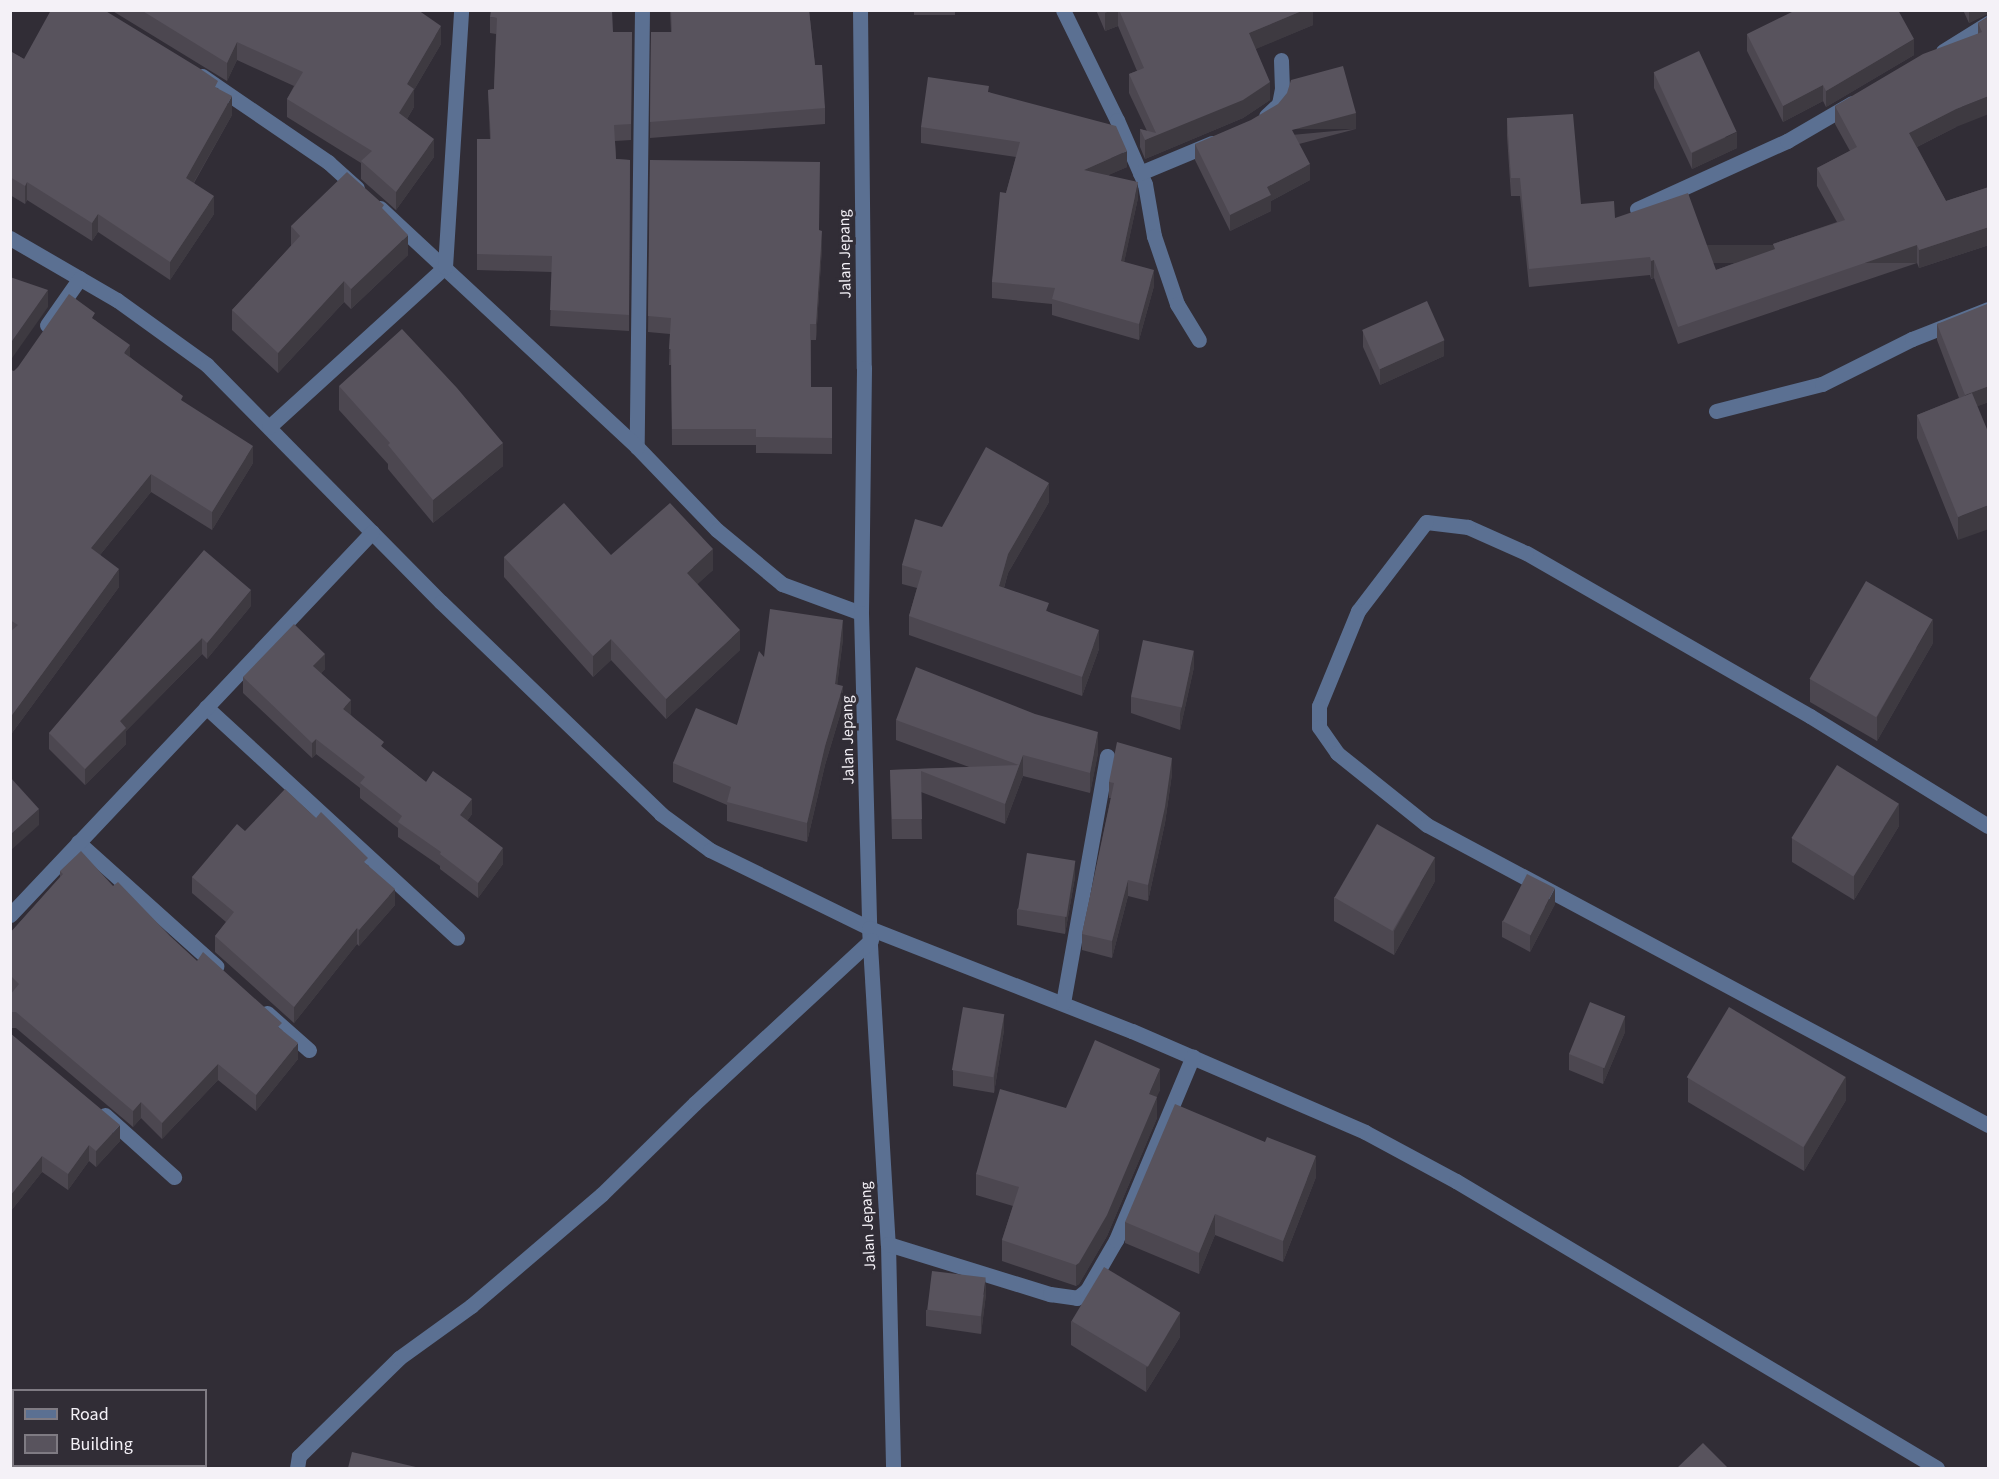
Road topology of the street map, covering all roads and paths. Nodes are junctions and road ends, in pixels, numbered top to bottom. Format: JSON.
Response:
{"nodes":[{"id":1,"x":461,"y":10,"type":"edge"},
{"id":2,"x":642,"y":10,"type":"edge"},
{"id":3,"x":861,"y":10,"type":"edge"},
{"id":4,"x":1063,"y":10,"type":"edge"},
{"id":5,"x":1989,"y":23,"type":"edge"},
{"id":6,"x":1933,"y":57,"type":"edge"},
{"id":7,"x":1281,"y":60,"type":"dead end"},
{"id":8,"x":184,"y":65,"type":"edge"},
{"id":9,"x":1864,"y":96,"type":"edge"},
{"id":10,"x":1256,"y":122,"type":"edge"},
{"id":11,"x":1228,"y":136,"type":"edge"},
{"id":12,"x":1140,"y":173,"type":"junction"},
{"id":13,"x":1637,"y":209,"type":"edge"},
{"id":14,"x":10,"y":238,"type":"edge"},
{"id":15,"x":445,"y":267,"type":"junction"},
{"id":16,"x":80,"y":278,"type":"junction"},
{"id":17,"x":1989,"y":309,"type":"edge"},
{"id":18,"x":1199,"y":340,"type":"dead end"},
{"id":19,"x":36,"y":342,"type":"edge"},
{"id":20,"x":1716,"y":411,"type":"dead end"},
{"id":21,"x":269,"y":427,"type":"junction"},
{"id":22,"x":637,"y":447,"type":"junction"},
{"id":23,"x":372,"y":532,"type":"junction"},
{"id":24,"x":861,"y":613,"type":"junction"},
{"id":25,"x":206,"y":707,"type":"junction"},
{"id":26,"x":1107,"y":756,"type":"dead end"},
{"id":27,"x":1989,"y":826,"type":"edge"},
{"id":28,"x":78,"y":842,"type":"junction"},
{"id":29,"x":10,"y":915,"type":"edge"},
{"id":30,"x":870,"y":934,"type":"junction"},
{"id":31,"x":457,"y":938,"type":"dead end"},
{"id":32,"x":227,"y":977,"type":"edge"},
{"id":33,"x":252,"y":999,"type":"edge"},
{"id":34,"x":1063,"y":1003,"type":"junction"},
{"id":35,"x":309,"y":1050,"type":"dead end"},
{"id":36,"x":1193,"y":1056,"type":"junction"},
{"id":37,"x":89,"y":1101,"type":"edge"},
{"id":38,"x":1989,"y":1125,"type":"edge"},
{"id":39,"x":174,"y":1177,"type":"dead end"},
{"id":40,"x":888,"y":1244,"type":"junction"},
{"id":41,"x":297,"y":1468,"type":"edge"},
{"id":42,"x":892,"y":1468,"type":"edge"},
{"id":43,"x":1937,"y":1468,"type":"edge"}],
"edges":[{"from":1,"to":15,"type":"street"},
{"from":2,"to":22,"type":"street"},
{"from":3,"to":24,"type":"street","name":"Jalan Jepang"},
{"from":4,"to":12,"type":"street"},
{"from":5,"to":6,"type":"street"},
{"from":7,"to":10,"type":"street"},
{"from":8,"to":15,"type":"street"},
{"from":9,"to":13,"type":"street"},
{"from":11,"to":12,"type":"street"},
{"from":12,"to":18,"type":"street"},
{"from":14,"to":16,"type":"street"},
{"from":15,"to":21,"type":"street"},
{"from":15,"to":22,"type":"street"},
{"from":16,"to":19,"type":"street"},
{"from":16,"to":21,"type":"street"},
{"from":17,"to":20,"type":"street"},
{"from":21,"to":23,"type":"street"},
{"from":22,"to":24,"type":"street"},
{"from":23,"to":25,"type":"street"},
{"from":23,"to":30,"type":"street"},
{"from":24,"to":30,"type":"street","name":"Jalan Jepang"},
{"from":25,"to":28,"type":"street"},
{"from":25,"to":31,"type":"street"},
{"from":26,"to":34,"type":"street"},
{"from":27,"to":38,"type":"street"},
{"from":28,"to":29,"type":"street"},
{"from":28,"to":32,"type":"street"},
{"from":30,"to":34,"type":"street"},
{"from":30,"to":40,"type":"street","name":"Jalan Jepang"},
{"from":30,"to":41,"type":"street"},
{"from":33,"to":35,"type":"street"},
{"from":34,"to":36,"type":"street"},
{"from":36,"to":40,"type":"street"},
{"from":36,"to":43,"type":"street"},
{"from":37,"to":39,"type":"street"},
{"from":40,"to":42,"type":"street","name":"Jalan Jepang"}]}
